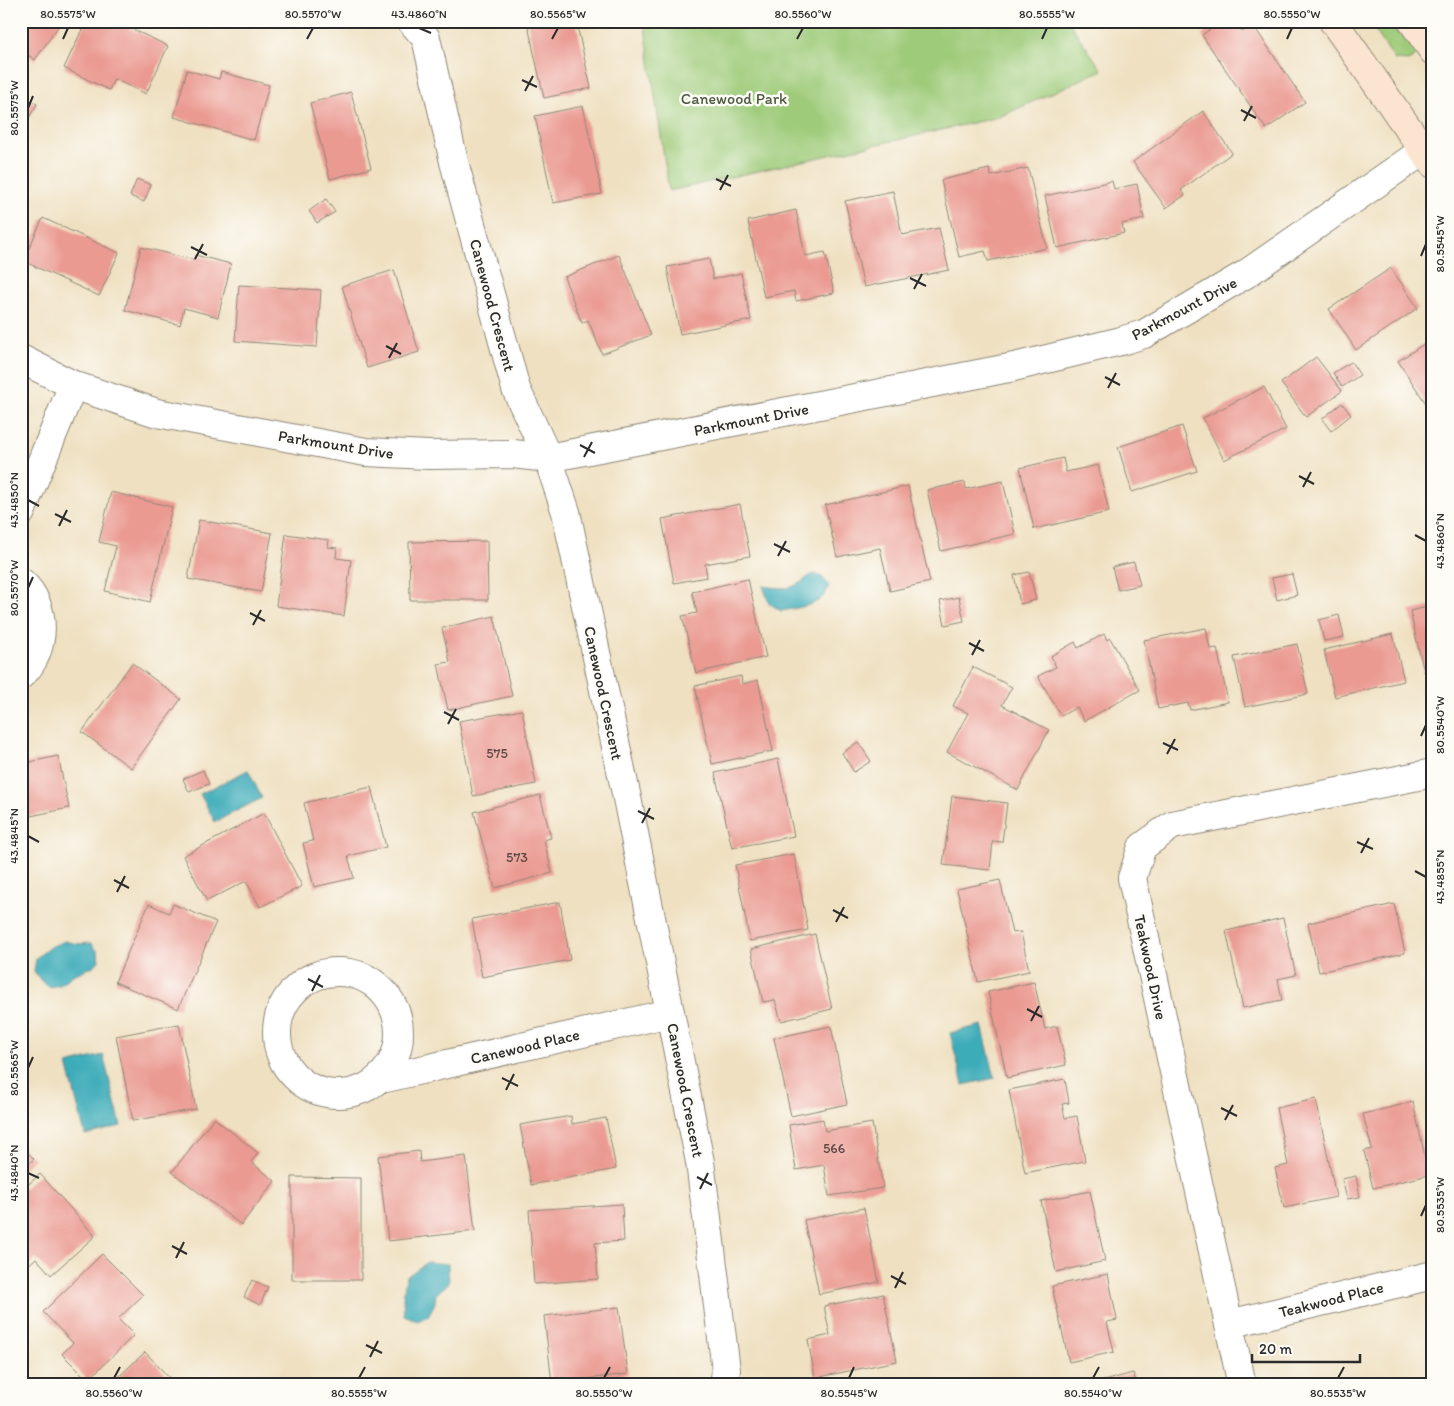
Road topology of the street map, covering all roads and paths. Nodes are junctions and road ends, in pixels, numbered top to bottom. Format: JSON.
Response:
{"nodes":[{"id":1,"x":411,"y":21,"type":"edge"},
{"id":2,"x":1333,"y":21,"type":"edge"},
{"id":3,"x":1412,"y":21,"type":"edge"},
{"id":4,"x":1433,"y":51,"type":"edge"},
{"id":5,"x":1430,"y":153,"type":"edge"},
{"id":6,"x":21,"y":359,"type":"edge"},
{"id":7,"x":73,"y":386,"type":"junction"},
{"id":8,"x":548,"y":458,"type":"junction"},
{"id":9,"x":21,"y":512,"type":"edge"},
{"id":10,"x":21,"y":582,"type":"edge"},
{"id":11,"x":21,"y":675,"type":"edge"},
{"id":12,"x":1433,"y":773,"type":"edge"},
{"id":13,"x":670,"y":1013,"type":"junction"},
{"id":14,"x":379,"y":1078,"type":"junction"},
{"id":15,"x":1433,"y":1275,"type":"edge"},
{"id":16,"x":1229,"y":1324,"type":"junction"},
{"id":17,"x":724,"y":1385,"type":"edge"},
{"id":18,"x":1242,"y":1385,"type":"edge"}],
"edges":[{"from":1,"to":8,"type":"street","name":"Canewood Crescent"},
{"from":2,"to":5,"type":"street"},
{"from":3,"to":4,"type":"street"},
{"from":5,"to":8,"type":"street","name":"Parkmount Drive"},
{"from":6,"to":7,"type":"street","name":"Parkmount Drive"},
{"from":7,"to":8,"type":"street","name":"Parkmount Drive"},
{"from":7,"to":9,"type":"street"},
{"from":8,"to":13,"type":"street","name":"Canewood Crescent"},
{"from":10,"to":11,"type":"street"},
{"from":12,"to":16,"type":"street","name":"Teakwood Drive"},
{"from":13,"to":14,"type":"street","name":"Canewood Place"},
{"from":13,"to":17,"type":"street","name":"Canewood Crescent"},
{"from":14,"to":14,"type":"street","name":"Canewood Place"},
{"from":15,"to":16,"type":"street","name":"Teakwood Place"},
{"from":16,"to":18,"type":"street","name":"Teakwood Drive"}]}
